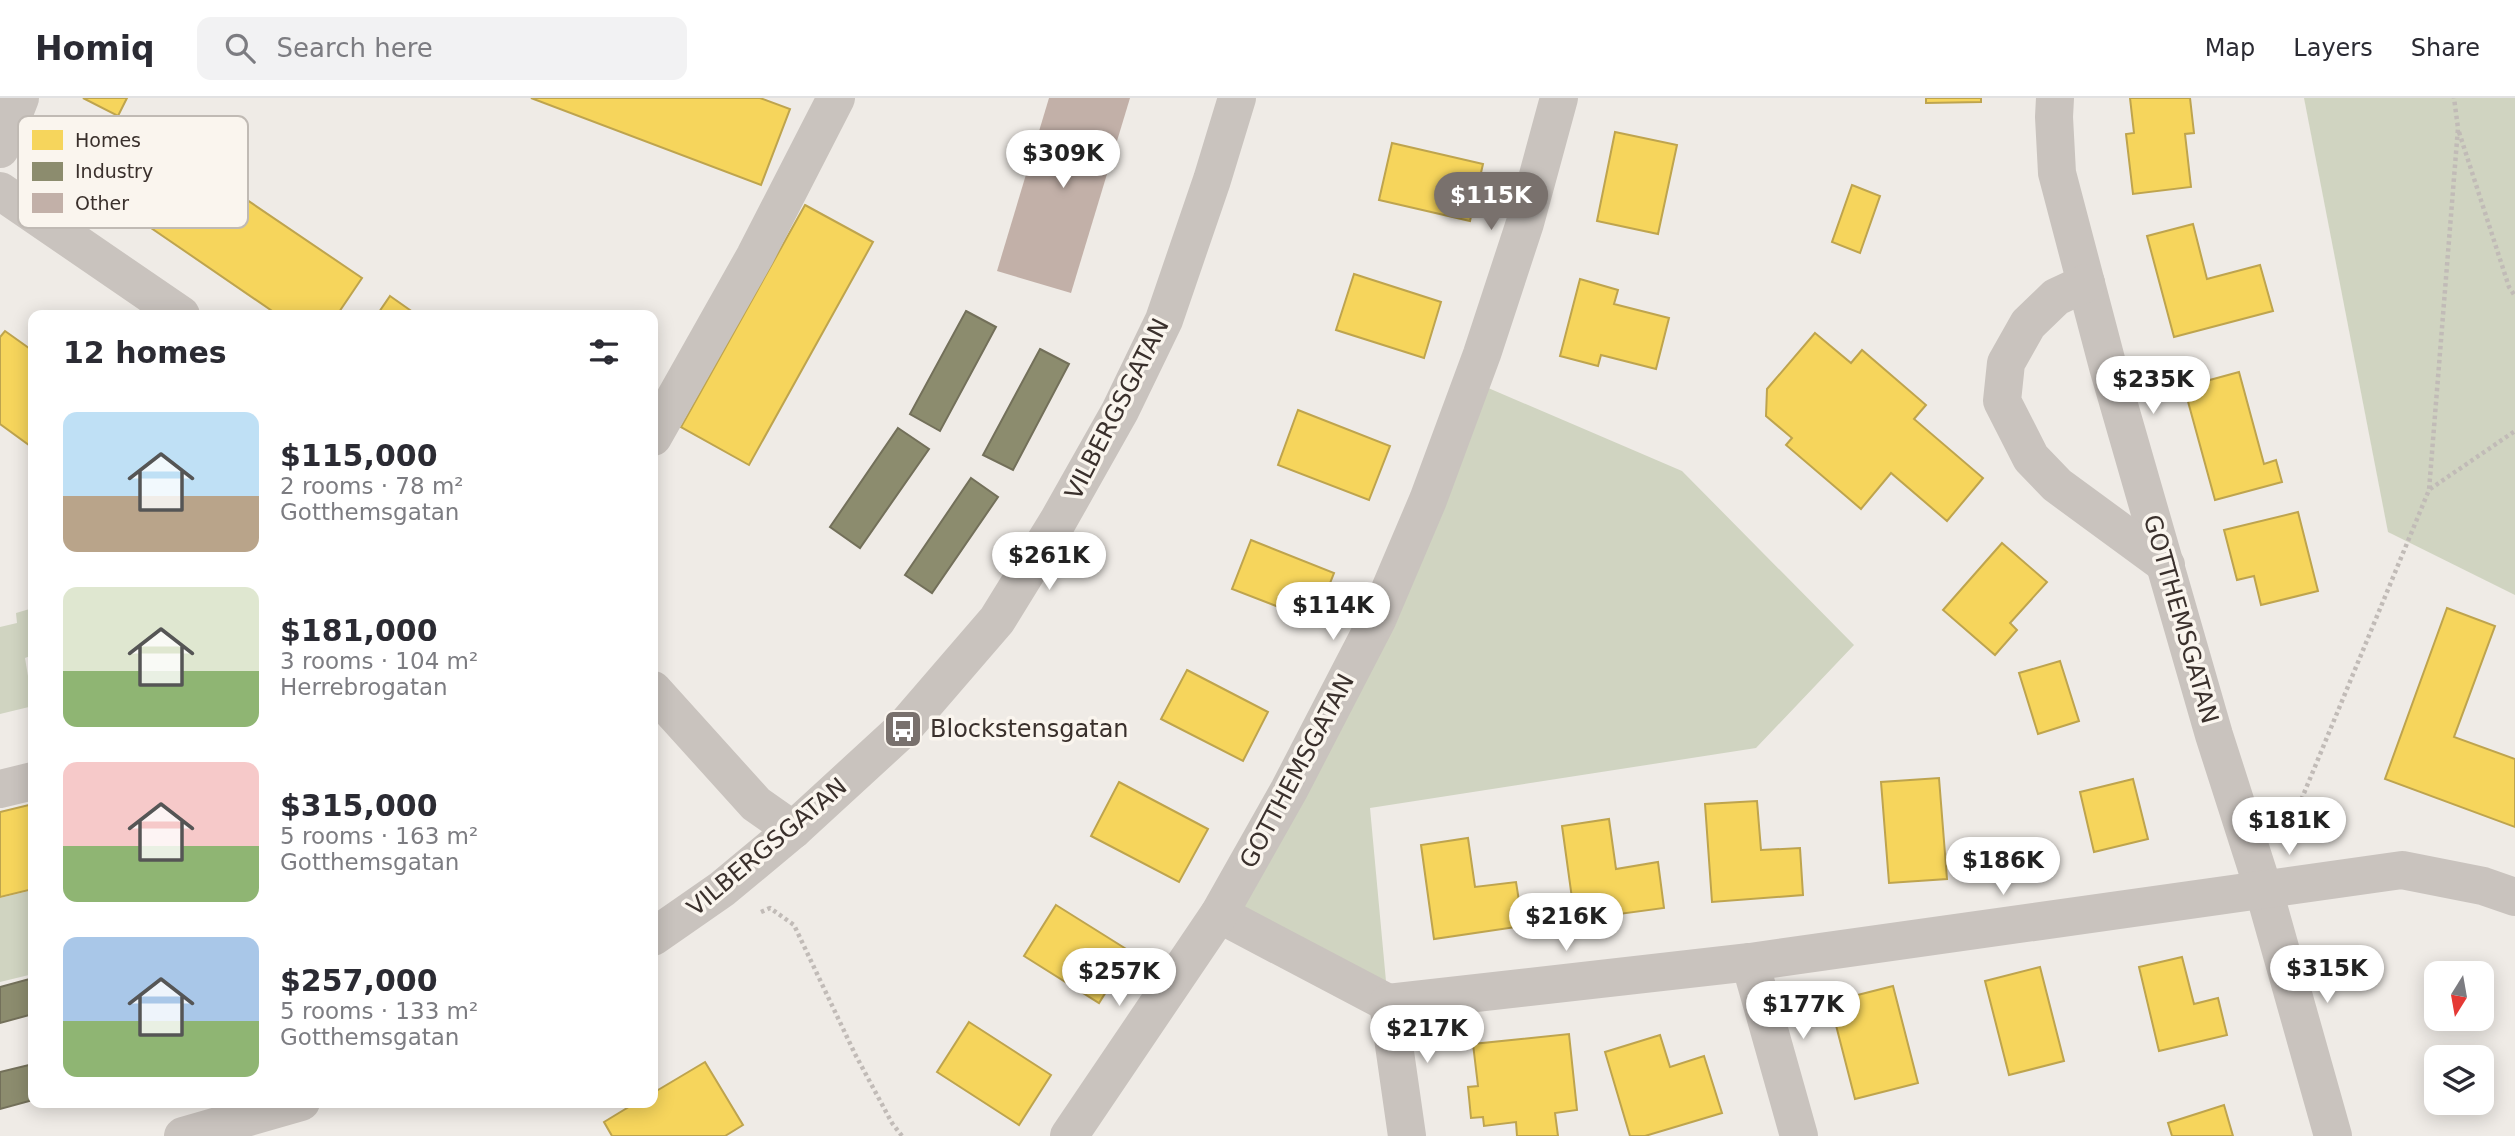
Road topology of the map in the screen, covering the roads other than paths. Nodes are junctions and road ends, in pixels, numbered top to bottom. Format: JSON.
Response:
{"nodes":[{"id":1,"x":20,"y":98,"type":"edge"},
{"id":2,"x":836,"y":98,"type":"edge"},
{"id":3,"x":1237,"y":98,"type":"edge"},
{"id":4,"x":1559,"y":98,"type":"edge"},
{"id":5,"x":2055,"y":98,"type":"edge"},
{"id":6,"x":0,"y":149,"type":"edge"},
{"id":7,"x":0,"y":191,"type":"edge"},
{"id":8,"x":18,"y":203,"type":"edge"},
{"id":9,"x":54,"y":228,"type":"edge"},
{"id":10,"x":2086,"y":283,"type":"junction"},
{"id":11,"x":174,"y":310,"type":"edge"},
{"id":12,"x":658,"y":428,"type":"edge"},
{"id":13,"x":2166,"y":565,"type":"junction"},
{"id":14,"x":658,"y":696,"type":"edge"},
{"id":15,"x":28,"y":782,"type":"edge"},
{"id":16,"x":0,"y":789,"type":"edge"},
{"id":17,"x":793,"y":830,"type":"junction"},
{"id":18,"x":2264,"y":891,"type":"junction"},
{"id":19,"x":2515,"y":897,"type":"edge"},
{"id":20,"x":1219,"y":914,"type":"junction"},
{"id":21,"x":658,"y":934,"type":"edge"},
{"id":22,"x":1750,"y":962,"type":"junction"},
{"id":23,"x":1388,"y":1003,"type":"junction"},
{"id":24,"x":281,"y":1108,"type":"edge"},
{"id":25,"x":192,"y":1135,"type":"edge"},
{"id":26,"x":1069,"y":1136,"type":"edge"},
{"id":27,"x":1407,"y":1136,"type":"edge"},
{"id":28,"x":1800,"y":1136,"type":"edge"},
{"id":29,"x":2333,"y":1136,"type":"edge"}],
"edges":[{"from":1,"to":6,"type":"street"},
{"from":2,"to":12,"type":"street"},
{"from":3,"to":17,"type":"street","name":"VILBERGSGATAN"},
{"from":4,"to":20,"type":"street","name":"GOTTHEMSGATAN"},
{"from":5,"to":10,"type":"street","name":"GOTTHEMSGATAN"},
{"from":7,"to":8,"type":"street"},
{"from":9,"to":11,"type":"street"},
{"from":10,"to":13,"type":"street","name":"GOTTHEMSGATAN"},
{"from":10,"to":13,"type":"street"},
{"from":13,"to":18,"type":"street","name":"GOTTHEMSGATAN"},
{"from":14,"to":17,"type":"street"},
{"from":15,"to":16,"type":"street"},
{"from":17,"to":21,"type":"street","name":"VILBERGSGATAN"},
{"from":18,"to":19,"type":"street"},
{"from":18,"to":22,"type":"street"},
{"from":18,"to":29,"type":"street","name":"GOTTHEMSGATAN"},
{"from":20,"to":23,"type":"street"},
{"from":20,"to":26,"type":"street","name":"GOTTHEMSGATAN"},
{"from":22,"to":23,"type":"street"},
{"from":22,"to":28,"type":"street"},
{"from":23,"to":27,"type":"street"},
{"from":24,"to":25,"type":"street"}]}
